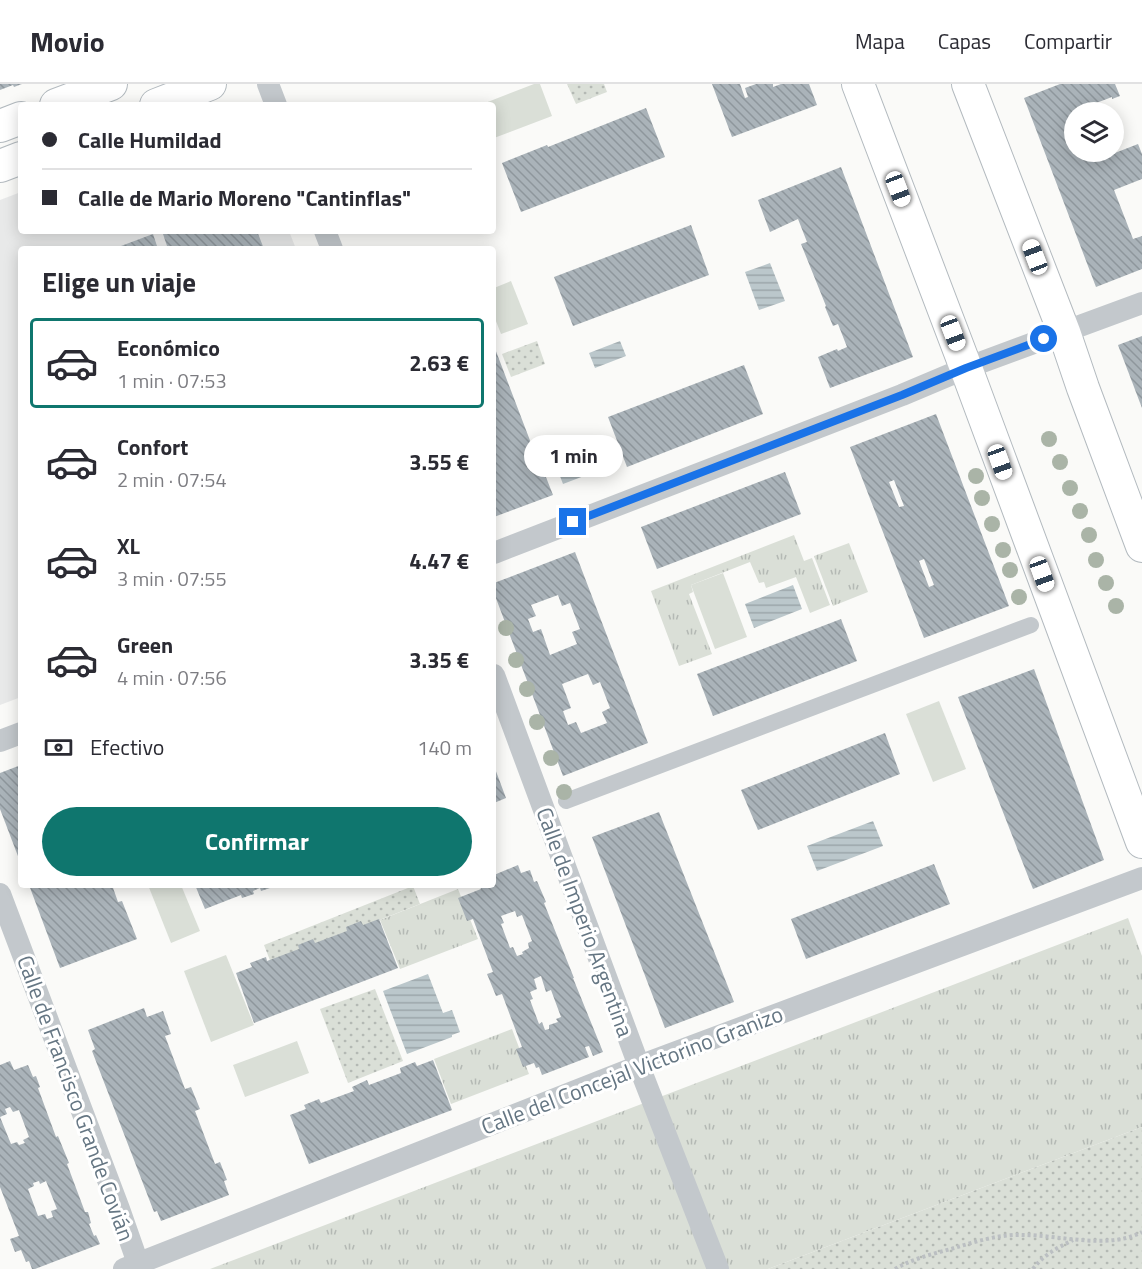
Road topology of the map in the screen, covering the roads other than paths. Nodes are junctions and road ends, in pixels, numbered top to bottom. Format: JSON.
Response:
{"nodes":[{"id":1,"x":111,"y":84,"type":"edge"},
{"id":2,"x":210,"y":84,"type":"edge"},
{"id":3,"x":268,"y":84,"type":"edge"},
{"id":4,"x":858,"y":84,"type":"edge"},
{"id":5,"x":968,"y":84,"type":"edge"},
{"id":6,"x":64,"y":102,"type":"edge"},
{"id":7,"x":164,"y":102,"type":"edge"},
{"id":8,"x":275,"y":102,"type":"edge"},
{"id":9,"x":18,"y":119,"type":"edge"},
{"id":10,"x":0,"y":126,"type":"edge"},
{"id":11,"x":18,"y":159,"type":"edge"},
{"id":12,"x":0,"y":166,"type":"edge"},
{"id":13,"x":1142,"y":303,"type":"edge"},
{"id":14,"x":1064,"y":332,"type":"junction"},
{"id":15,"x":966,"y":368,"type":"junction"},
{"id":16,"x":1142,"y":546,"type":"edge"},
{"id":17,"x":496,"y":552,"type":"edge"},
{"id":18,"x":1031,"y":625,"type":"dead end"},
{"id":19,"x":496,"y":680,"type":"edge"},
{"id":20,"x":18,"y":734,"type":"edge"},
{"id":21,"x":0,"y":741,"type":"edge"},
{"id":22,"x":566,"y":801,"type":"dead end"},
{"id":23,"x":1142,"y":842,"type":"edge"},
{"id":24,"x":1142,"y":878,"type":"edge"},
{"id":25,"x":0,"y":894,"type":"edge"},
{"id":26,"x":639,"y":1066,"type":"junction"},
{"id":27,"x":134,"y":1267,"type":"edge"},
{"id":28,"x":718,"y":1269,"type":"edge"}],
"edges":[{"from":1,"to":6,"type":"main road"},
{"from":2,"to":7,"type":"main road"},
{"from":3,"to":8,"type":"street"},
{"from":4,"to":15,"type":"main road"},
{"from":5,"to":14,"type":"main road"},
{"from":9,"to":10,"type":"main road"},
{"from":11,"to":12,"type":"main road"},
{"from":13,"to":14,"type":"street"},
{"from":14,"to":15,"type":"street"},
{"from":14,"to":16,"type":"main road"},
{"from":15,"to":17,"type":"street"},
{"from":15,"to":23,"type":"main road"},
{"from":18,"to":22,"type":"street"},
{"from":19,"to":26,"type":"street","name":"Calle de Imperio Argentina"},
{"from":20,"to":21,"type":"street"},
{"from":24,"to":26,"type":"street","name":"Calle del Concejal Victorino Granizo"},
{"from":25,"to":27,"type":"street","name":"Calle de Francisco Grande Covián"},
{"from":26,"to":27,"type":"street","name":"Calle del Concejal Victorino Granizo"},
{"from":26,"to":28,"type":"street","name":"Calle de Imperio Argentina"}]}
